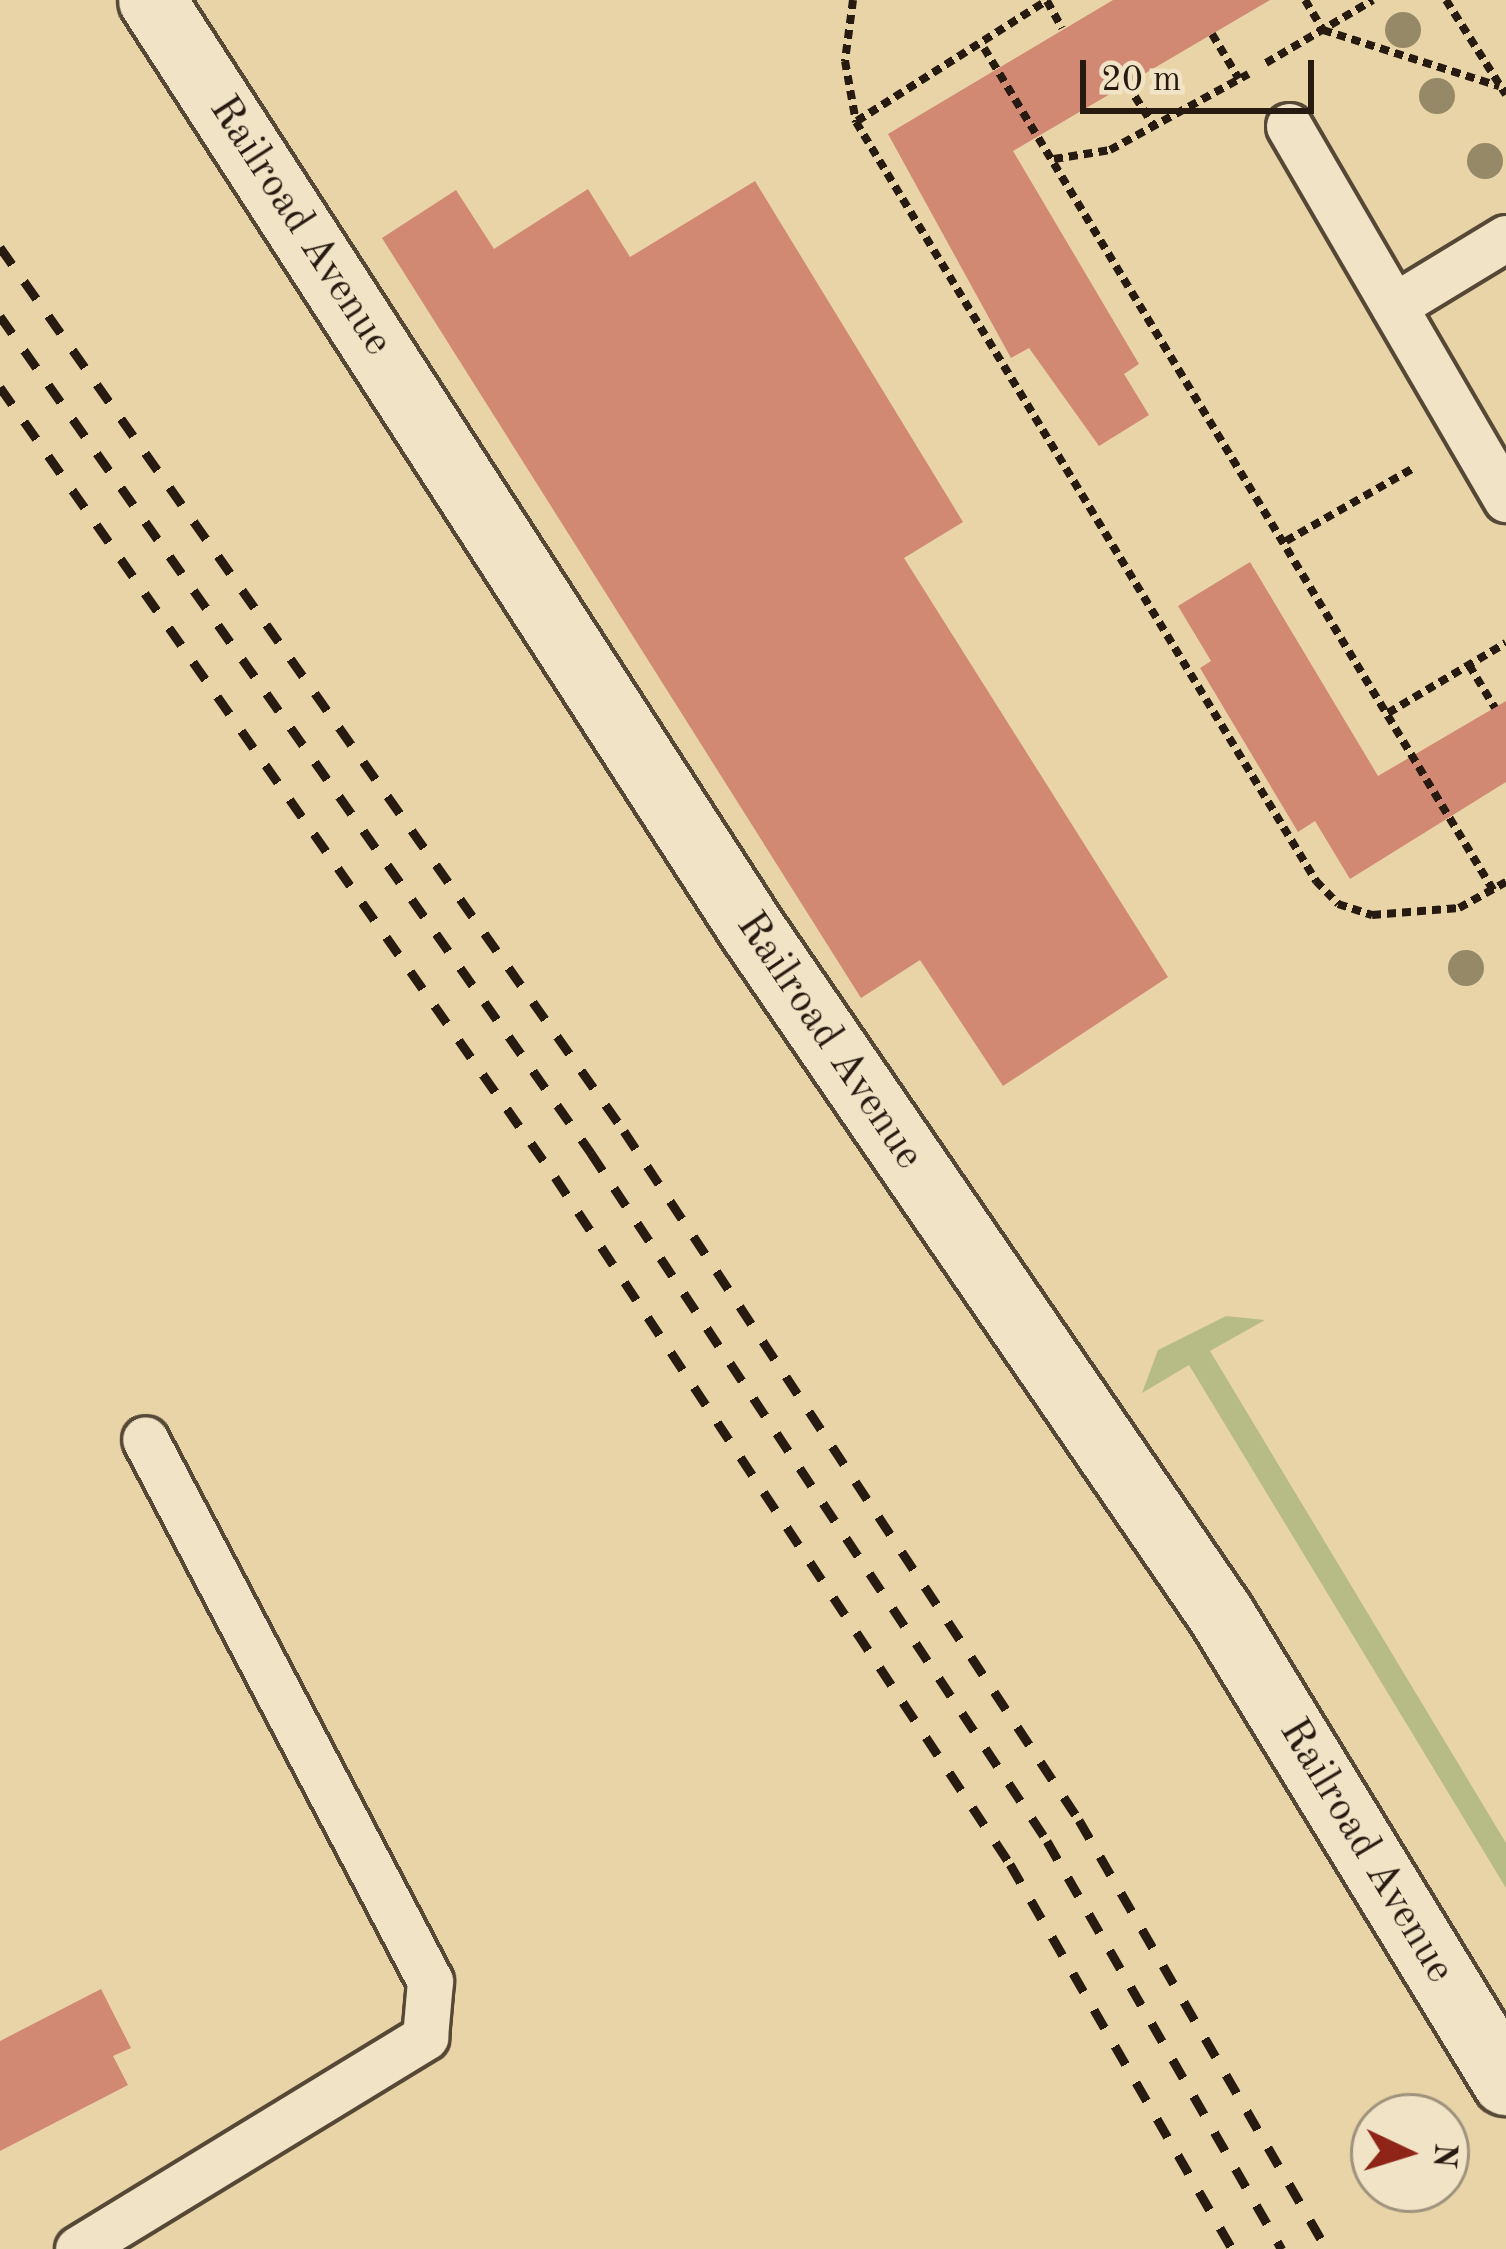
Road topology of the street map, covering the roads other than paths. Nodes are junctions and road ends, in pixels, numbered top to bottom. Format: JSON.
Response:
{"nodes":[{"id":1,"x":152,"y":0,"type":"edge"},
{"id":2,"x":1288,"y":126,"type":"dead end"},
{"id":3,"x":1506,"y":238,"type":"edge"},
{"id":4,"x":1394,"y":306,"type":"junction"},
{"id":5,"x":1506,"y":499,"type":"edge"},
{"id":6,"x":145,"y":1439,"type":"dead end"},
{"id":7,"x":1506,"y":2082,"type":"edge"},
{"id":8,"x":78,"y":2249,"type":"edge"}],
"edges":[{"from":1,"to":7,"type":"street","name":"Railroad Avenue"},
{"from":2,"to":4,"type":"lane"},
{"from":3,"to":4,"type":"lane"},
{"from":4,"to":5,"type":"lane"},
{"from":6,"to":8,"type":"lane"}]}
